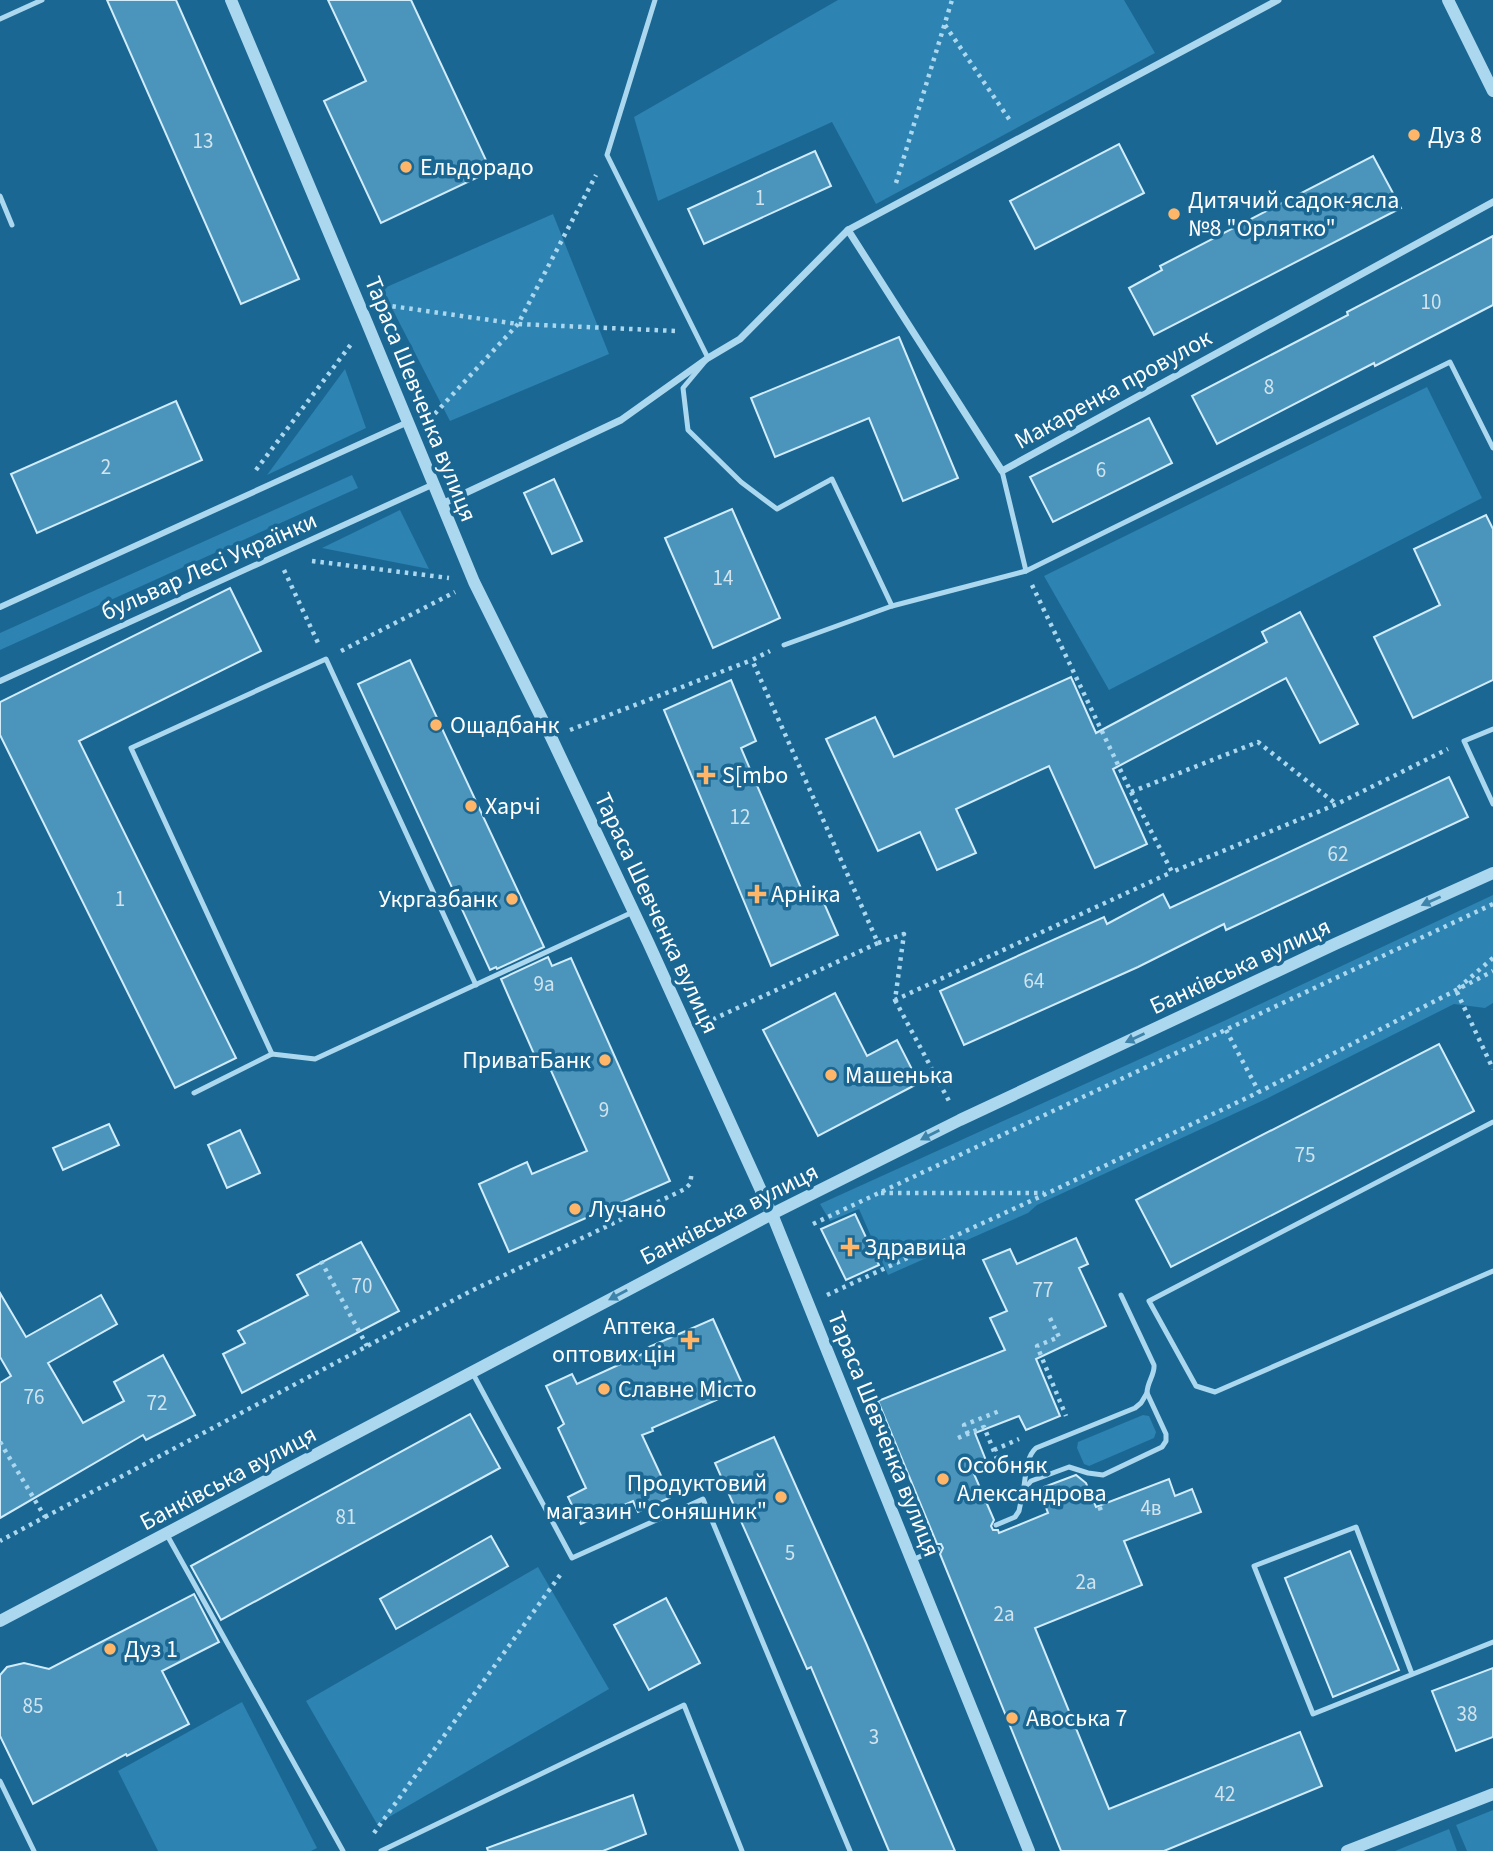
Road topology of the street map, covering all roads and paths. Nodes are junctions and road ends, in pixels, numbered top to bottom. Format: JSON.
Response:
{"nodes":[{"id":1,"x":42,"y":0,"type":"edge"},
{"id":2,"x":231,"y":0,"type":"edge"},
{"id":3,"x":654,"y":0,"type":"edge"},
{"id":4,"x":952,"y":0,"type":"edge"},
{"id":5,"x":1278,"y":0,"type":"edge"},
{"id":6,"x":1448,"y":0,"type":"edge"},
{"id":7,"x":0,"y":19,"type":"edge"},
{"id":8,"x":945,"y":25,"type":"junction"},
{"id":9,"x":1493,"y":92,"type":"edge"},
{"id":10,"x":1021,"y":137,"type":"junction"},
{"id":11,"x":607,"y":155,"type":"junction"},
{"id":12,"x":0,"y":196,"type":"edge"},
{"id":13,"x":1493,"y":202,"type":"edge"},
{"id":14,"x":888,"y":208,"type":"junction"},
{"id":15,"x":12,"y":225,"type":"dead end"},
{"id":16,"x":848,"y":230,"type":"junction"},
{"id":17,"x":359,"y":302,"type":"junction"},
{"id":18,"x":368,"y":323,"type":"junction"},
{"id":19,"x":518,"y":324,"type":"junction"},
{"id":20,"x":695,"y":332,"type":"junction"},
{"id":21,"x":708,"y":358,"type":"junction"},
{"id":22,"x":408,"y":422,"type":"junction"},
{"id":23,"x":414,"y":436,"type":"junction"},
{"id":24,"x":1493,"y":448,"type":"edge"},
{"id":25,"x":1002,"y":471,"type":"junction"},
{"id":26,"x":253,"y":473,"type":"dead end"},
{"id":27,"x":434,"y":484,"type":"junction"},
{"id":28,"x":442,"y":504,"type":"junction"},
{"id":29,"x":277,"y":556,"type":"junction"},
{"id":30,"x":1026,"y":572,"type":"junction"},
{"id":31,"x":474,"y":582,"type":"junction"},
{"id":32,"x":892,"y":606,"type":"junction"},
{"id":33,"x":0,"y":607,"type":"edge"},
{"id":34,"x":784,"y":645,"type":"joint"},
{"id":35,"x":326,"y":659,"type":"junction"},
{"id":36,"x":752,"y":660,"type":"junction"},
{"id":37,"x":0,"y":681,"type":"edge"},
{"id":38,"x":1493,"y":729,"type":"edge"},
{"id":39,"x":551,"y":737,"type":"junction"},
{"id":40,"x":1464,"y":741,"type":"junction"},
{"id":41,"x":1131,"y":792,"type":"junction"},
{"id":42,"x":1337,"y":804,"type":"junction"},
{"id":43,"x":1493,"y":804,"type":"edge"},
{"id":44,"x":1172,"y":872,"type":"junction"},
{"id":45,"x":1493,"y":873,"type":"edge"},
{"id":46,"x":1493,"y":904,"type":"edge"},
{"id":47,"x":633,"y":912,"type":"junction"},
{"id":48,"x":878,"y":943,"type":"junction"},
{"id":49,"x":1493,"y":958,"type":"edge"},
{"id":50,"x":1493,"y":971,"type":"edge"},
{"id":51,"x":476,"y":985,"type":"junction"},
{"id":52,"x":1456,"y":990,"type":"junction"},
{"id":53,"x":895,"y":1000,"type":"junction"},
{"id":54,"x":1226,"y":1030,"type":"junction"},
{"id":55,"x":689,"y":1031,"type":"junction"},
{"id":56,"x":272,"y":1054,"type":"junction"},
{"id":57,"x":1493,"y":1069,"type":"edge"},
{"id":58,"x":1259,"y":1092,"type":"junction"},
{"id":59,"x":194,"y":1093,"type":"dead end"},
{"id":60,"x":960,"y":1120,"type":"junction"},
{"id":61,"x":1493,"y":1122,"type":"edge"},
{"id":62,"x":692,"y":1171,"type":"dead end"},
{"id":63,"x":879,"y":1193,"type":"junction"},
{"id":64,"x":1048,"y":1193,"type":"junction"},
{"id":65,"x":772,"y":1214,"type":"junction"},
{"id":66,"x":813,"y":1224,"type":"dead end"},
{"id":67,"x":321,"y":1261,"type":"dead end"},
{"id":68,"x":1493,"y":1271,"type":"edge"},
{"id":69,"x":1121,"y":1295,"type":"dead end"},
{"id":70,"x":808,"y":1303,"type":"junction"},
{"id":71,"x":1050,"y":1318,"type":"dead end"},
{"id":72,"x":367,"y":1346,"type":"junction"},
{"id":73,"x":472,"y":1372,"type":"junction"},
{"id":74,"x":1147,"y":1393,"type":"junction"},
{"id":75,"x":1002,"y":1410,"type":"dead end"},
{"id":76,"x":1073,"y":1433,"type":"junction"},
{"id":77,"x":968,"y":1434,"type":"junction"},
{"id":78,"x":958,"y":1438,"type":"dead end"},
{"id":79,"x":0,"y":1442,"type":"edge"},
{"id":80,"x":1023,"y":1491,"type":"junction"},
{"id":81,"x":1019,"y":1511,"type":"junction"},
{"id":82,"x":45,"y":1517,"type":"junction"},
{"id":83,"x":996,"y":1525,"type":"dead end"},
{"id":84,"x":167,"y":1535,"type":"junction"},
{"id":85,"x":0,"y":1541,"type":"edge"},
{"id":86,"x":939,"y":1549,"type":"dead end"},
{"id":87,"x":572,"y":1558,"type":"junction"},
{"id":88,"x":912,"y":1560,"type":"junction"},
{"id":89,"x":0,"y":1621,"type":"edge"},
{"id":90,"x":1493,"y":1642,"type":"edge"},
{"id":91,"x":1412,"y":1674,"type":"junction"},
{"id":92,"x":0,"y":1781,"type":"edge"},
{"id":93,"x":1493,"y":1794,"type":"edge"},
{"id":94,"x":369,"y":1840,"type":"dead end"},
{"id":95,"x":34,"y":1851,"type":"edge"},
{"id":96,"x":343,"y":1851,"type":"edge"},
{"id":97,"x":381,"y":1851,"type":"edge"},
{"id":98,"x":742,"y":1851,"type":"edge"},
{"id":99,"x":850,"y":1851,"type":"edge"},
{"id":100,"x":1029,"y":1851,"type":"edge"},
{"id":101,"x":1347,"y":1851,"type":"edge"}],
"edges":[{"from":1,"to":7,"type":"lane"},
{"from":2,"to":17,"type":"street","name":"Тараса Шевченка вулиця"},
{"from":3,"to":11,"type":"lane"},
{"from":4,"to":8,"type":"path"},
{"from":5,"to":10,"type":"street"},
{"from":6,"to":9,"type":"street"},
{"from":8,"to":10,"type":"path"},
{"from":8,"to":14,"type":"path"},
{"from":10,"to":14,"type":"street"},
{"from":11,"to":19,"type":"path"},
{"from":11,"to":20,"type":"lane"},
{"from":12,"to":15,"type":"lane"},
{"from":13,"to":25,"type":"street","name":"Макаренка провулок"},
{"from":14,"to":16,"type":"street"},
{"from":16,"to":21,"type":"street"},
{"from":16,"to":25,"type":"street","name":"Макаренка провулок"},
{"from":17,"to":18,"type":"street","name":"Тараса Шевченка вулиця"},
{"from":17,"to":19,"type":"path"},
{"from":18,"to":22,"type":"street","name":"Тараса Шевченка вулиця"},
{"from":18,"to":26,"type":"path"},
{"from":19,"to":20,"type":"path"},
{"from":19,"to":23,"type":"path"},
{"from":20,"to":21,"type":"lane"},
{"from":21,"to":28,"type":"street"},
{"from":21,"to":32,"type":"lane"},
{"from":22,"to":23,"type":"street","name":"Тараса Шевченка вулиця"},
{"from":22,"to":33,"type":"street","name":"бульвар Лесі Українки"},
{"from":23,"to":27,"type":"street","name":"Тараса Шевченка вулиця"},
{"from":24,"to":30,"type":"lane"},
{"from":25,"to":30,"type":"lane"},
{"from":27,"to":28,"type":"street","name":"Тараса Шевченка вулиця"},
{"from":27,"to":29,"type":"street","name":"бульвар Лесі Українки"},
{"from":28,"to":31,"type":"street","name":"Тараса Шевченка вулиця"},
{"from":29,"to":31,"type":"path"},
{"from":29,"to":35,"type":"path"},
{"from":29,"to":37,"type":"street","name":"бульвар Лесі Українки"},
{"from":30,"to":32,"type":"lane"},
{"from":30,"to":41,"type":"path"},
{"from":31,"to":35,"type":"path"},
{"from":31,"to":39,"type":"street","name":"Тараса Шевченка вулиця"},
{"from":32,"to":34,"type":"lane"},
{"from":34,"to":36,"type":"path"},
{"from":35,"to":51,"type":"lane"},
{"from":35,"to":56,"type":"lane"},
{"from":36,"to":39,"type":"path"},
{"from":36,"to":48,"type":"path"},
{"from":38,"to":40,"type":"lane"},
{"from":39,"to":47,"type":"street","name":"Тараса Шевченка вулиця"},
{"from":40,"to":42,"type":"path"},
{"from":40,"to":43,"type":"lane"},
{"from":41,"to":42,"type":"path"},
{"from":41,"to":44,"type":"path"},
{"from":42,"to":44,"type":"path"},
{"from":44,"to":53,"type":"path"},
{"from":45,"to":60,"type":"street","name":"Банківська вулиця","one_way":true},
{"from":46,"to":54,"type":"path"},
{"from":47,"to":51,"type":"lane"},
{"from":47,"to":55,"type":"street","name":"Тараса Шевченка вулиця"},
{"from":48,"to":53,"type":"path"},
{"from":48,"to":55,"type":"path"},
{"from":49,"to":52,"type":"path"},
{"from":50,"to":52,"type":"path"},
{"from":51,"to":56,"type":"lane"},
{"from":52,"to":57,"type":"path"},
{"from":52,"to":58,"type":"path"},
{"from":53,"to":60,"type":"path"},
{"from":54,"to":58,"type":"path"},
{"from":54,"to":63,"type":"path"},
{"from":55,"to":65,"type":"street","name":"Тараса Шевченка вулиця"},
{"from":56,"to":59,"type":"lane"},
{"from":58,"to":64,"type":"path"},
{"from":60,"to":65,"type":"street","name":"Банківська вулиця","one_way":true},
{"from":61,"to":68,"type":"lane"},
{"from":62,"to":72,"type":"path"},
{"from":63,"to":64,"type":"path"},
{"from":63,"to":66,"type":"path"},
{"from":64,"to":70,"type":"path"},
{"from":65,"to":70,"type":"street","name":"Тараса Шевченка вулиця"},
{"from":65,"to":73,"type":"street","name":"Банківська вулиця","one_way":true},
{"from":67,"to":72,"type":"path"},
{"from":69,"to":74,"type":"lane"},
{"from":70,"to":88,"type":"street","name":"Тараса Шевченка вулиця"},
{"from":71,"to":76,"type":"path"},
{"from":72,"to":82,"type":"path"},
{"from":73,"to":84,"type":"street","name":"Банківська вулиця"},
{"from":73,"to":87,"type":"lane"},
{"from":74,"to":76,"type":"lane"},
{"from":74,"to":80,"type":"lane"},
{"from":75,"to":77,"type":"path"},
{"from":76,"to":80,"type":"lane"},
{"from":77,"to":78,"type":"path"},
{"from":77,"to":81,"type":"path"},
{"from":79,"to":82,"type":"path"},
{"from":80,"to":81,"type":"lane"},
{"from":81,"to":83,"type":"lane"},
{"from":82,"to":85,"type":"path"},
{"from":84,"to":89,"type":"street","name":"Банківська вулиця"},
{"from":84,"to":96,"type":"lane"},
{"from":86,"to":88,"type":"lane"},
{"from":87,"to":94,"type":"path"},
{"from":87,"to":99,"type":"lane"},
{"from":88,"to":100,"type":"street","name":"Тараса Шевченка вулиця"},
{"from":90,"to":91,"type":"lane"},
{"from":91,"to":91,"type":"lane"},
{"from":92,"to":95,"type":"lane"},
{"from":93,"to":101,"type":"street"},
{"from":97,"to":98,"type":"lane"}]}
